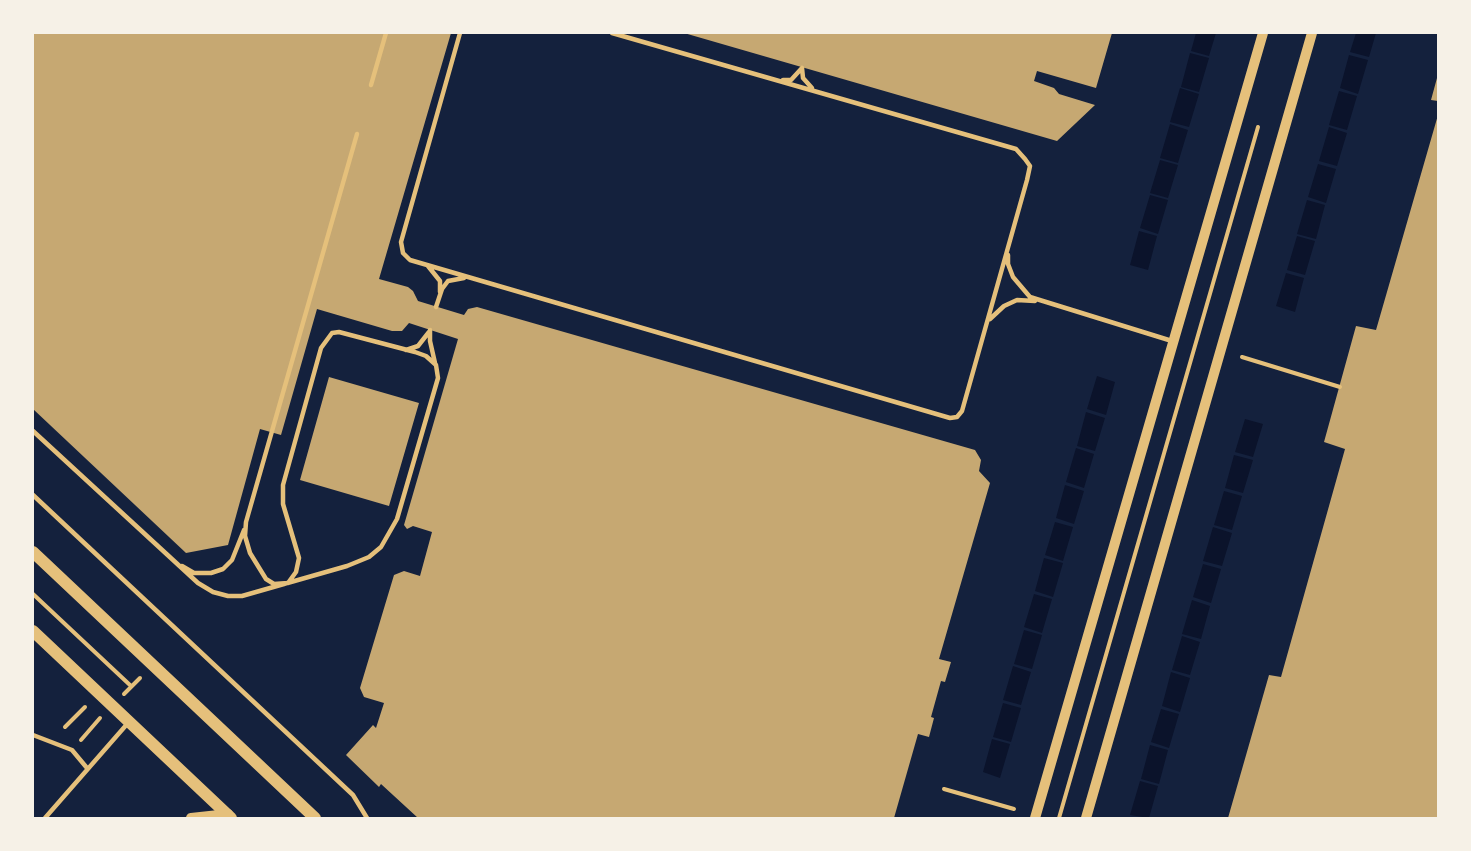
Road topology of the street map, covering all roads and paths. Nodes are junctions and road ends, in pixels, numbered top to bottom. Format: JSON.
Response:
{"nodes":[{"id":1,"x":386,"y":33,"type":"edge"},
{"id":2,"x":460,"y":33,"type":"edge"},
{"id":3,"x":612,"y":33,"type":"edge"},
{"id":4,"x":1263,"y":33,"type":"edge"},
{"id":5,"x":1312,"y":33,"type":"edge"},
{"id":6,"x":778,"y":81,"type":"junction"},
{"id":7,"x":371,"y":85,"type":"dead end"},
{"id":8,"x":818,"y":92,"type":"junction"},
{"id":9,"x":1259,"y":123,"type":"dead end"},
{"id":10,"x":357,"y":134,"type":"dead end"},
{"id":11,"x":1009,"y":246,"type":"junction"},
{"id":12,"x":427,"y":265,"type":"junction"},
{"id":13,"x":472,"y":278,"type":"junction"},
{"id":14,"x":440,"y":295,"type":"junction"},
{"id":15,"x":1041,"y":302,"type":"junction"},
{"id":16,"x":436,"y":307,"type":"dead end"},
{"id":17,"x":986,"y":328,"type":"junction"},
{"id":18,"x":1172,"y":341,"type":"junction"},
{"id":19,"x":406,"y":350,"type":"junction"},
{"id":20,"x":1242,"y":357,"type":"dead end"},
{"id":21,"x":436,"y":366,"type":"junction"},
{"id":22,"x":1340,"y":387,"type":"dead end"},
{"id":23,"x":33,"y":431,"type":"edge"},
{"id":24,"x":33,"y":495,"type":"edge"},
{"id":25,"x":246,"y":522,"type":"junction"},
{"id":26,"x":33,"y":552,"type":"edge"},
{"id":27,"x":176,"y":563,"type":"junction"},
{"id":28,"x":288,"y":583,"type":"junction"},
{"id":29,"x":33,"y":594,"type":"edge"},
{"id":30,"x":33,"y":631,"type":"edge"},
{"id":31,"x":139,"y":679,"type":"dead end"},
{"id":32,"x":85,"y":707,"type":"dead end"},
{"id":33,"x":129,"y":722,"type":"junction"},
{"id":34,"x":65,"y":727,"type":"dead end"},
{"id":35,"x":33,"y":735,"type":"edge"},
{"id":36,"x":87,"y":768,"type":"junction"},
{"id":37,"x":944,"y":789,"type":"dead end"},
{"id":38,"x":1014,"y":809,"type":"dead end"},
{"id":39,"x":230,"y":816,"type":"edge"},
{"id":40,"x":45,"y":818,"type":"edge"},
{"id":41,"x":191,"y":818,"type":"edge"},
{"id":42,"x":315,"y":818,"type":"edge"},
{"id":43,"x":367,"y":818,"type":"edge"},
{"id":44,"x":1035,"y":818,"type":"edge"},
{"id":45,"x":1059,"y":818,"type":"edge"},
{"id":46,"x":1086,"y":818,"type":"edge"}],
"edges":[{"from":1,"to":7,"type":"lane"},
{"from":2,"to":12,"type":"lane"},
{"from":3,"to":6,"type":"lane"},
{"from":4,"to":18,"type":"street"},
{"from":5,"to":46,"type":"street"},
{"from":6,"to":8,"type":"lane"},
{"from":6,"to":8,"type":"lane"},
{"from":8,"to":11,"type":"lane"},
{"from":9,"to":45,"type":"path"},
{"from":10,"to":25,"type":"lane"},
{"from":11,"to":15,"type":"lane"},
{"from":11,"to":17,"type":"lane"},
{"from":12,"to":13,"type":"lane"},
{"from":12,"to":14,"type":"lane"},
{"from":13,"to":14,"type":"lane"},
{"from":13,"to":17,"type":"lane"},
{"from":14,"to":16,"type":"lane"},
{"from":15,"to":17,"type":"lane"},
{"from":15,"to":18,"type":"lane"},
{"from":18,"to":44,"type":"street"},
{"from":19,"to":21,"type":"lane"},
{"from":19,"to":21,"type":"lane"},
{"from":19,"to":28,"type":"lane"},
{"from":20,"to":22,"type":"path"},
{"from":21,"to":28,"type":"lane"},
{"from":23,"to":27,"type":"lane"},
{"from":24,"to":43,"type":"lane"},
{"from":25,"to":27,"type":"lane"},
{"from":25,"to":28,"type":"lane"},
{"from":26,"to":42,"type":"main road"},
{"from":27,"to":28,"type":"lane"},
{"from":29,"to":31,"type":"path"},
{"from":30,"to":33,"type":"main road"},
{"from":32,"to":34,"type":"path"},
{"from":33,"to":36,"type":"lane"},
{"from":33,"to":39,"type":"main road"},
{"from":35,"to":36,"type":"lane"},
{"from":36,"to":40,"type":"lane"},
{"from":37,"to":38,"type":"path"},
{"from":39,"to":41,"type":"street"}]}
